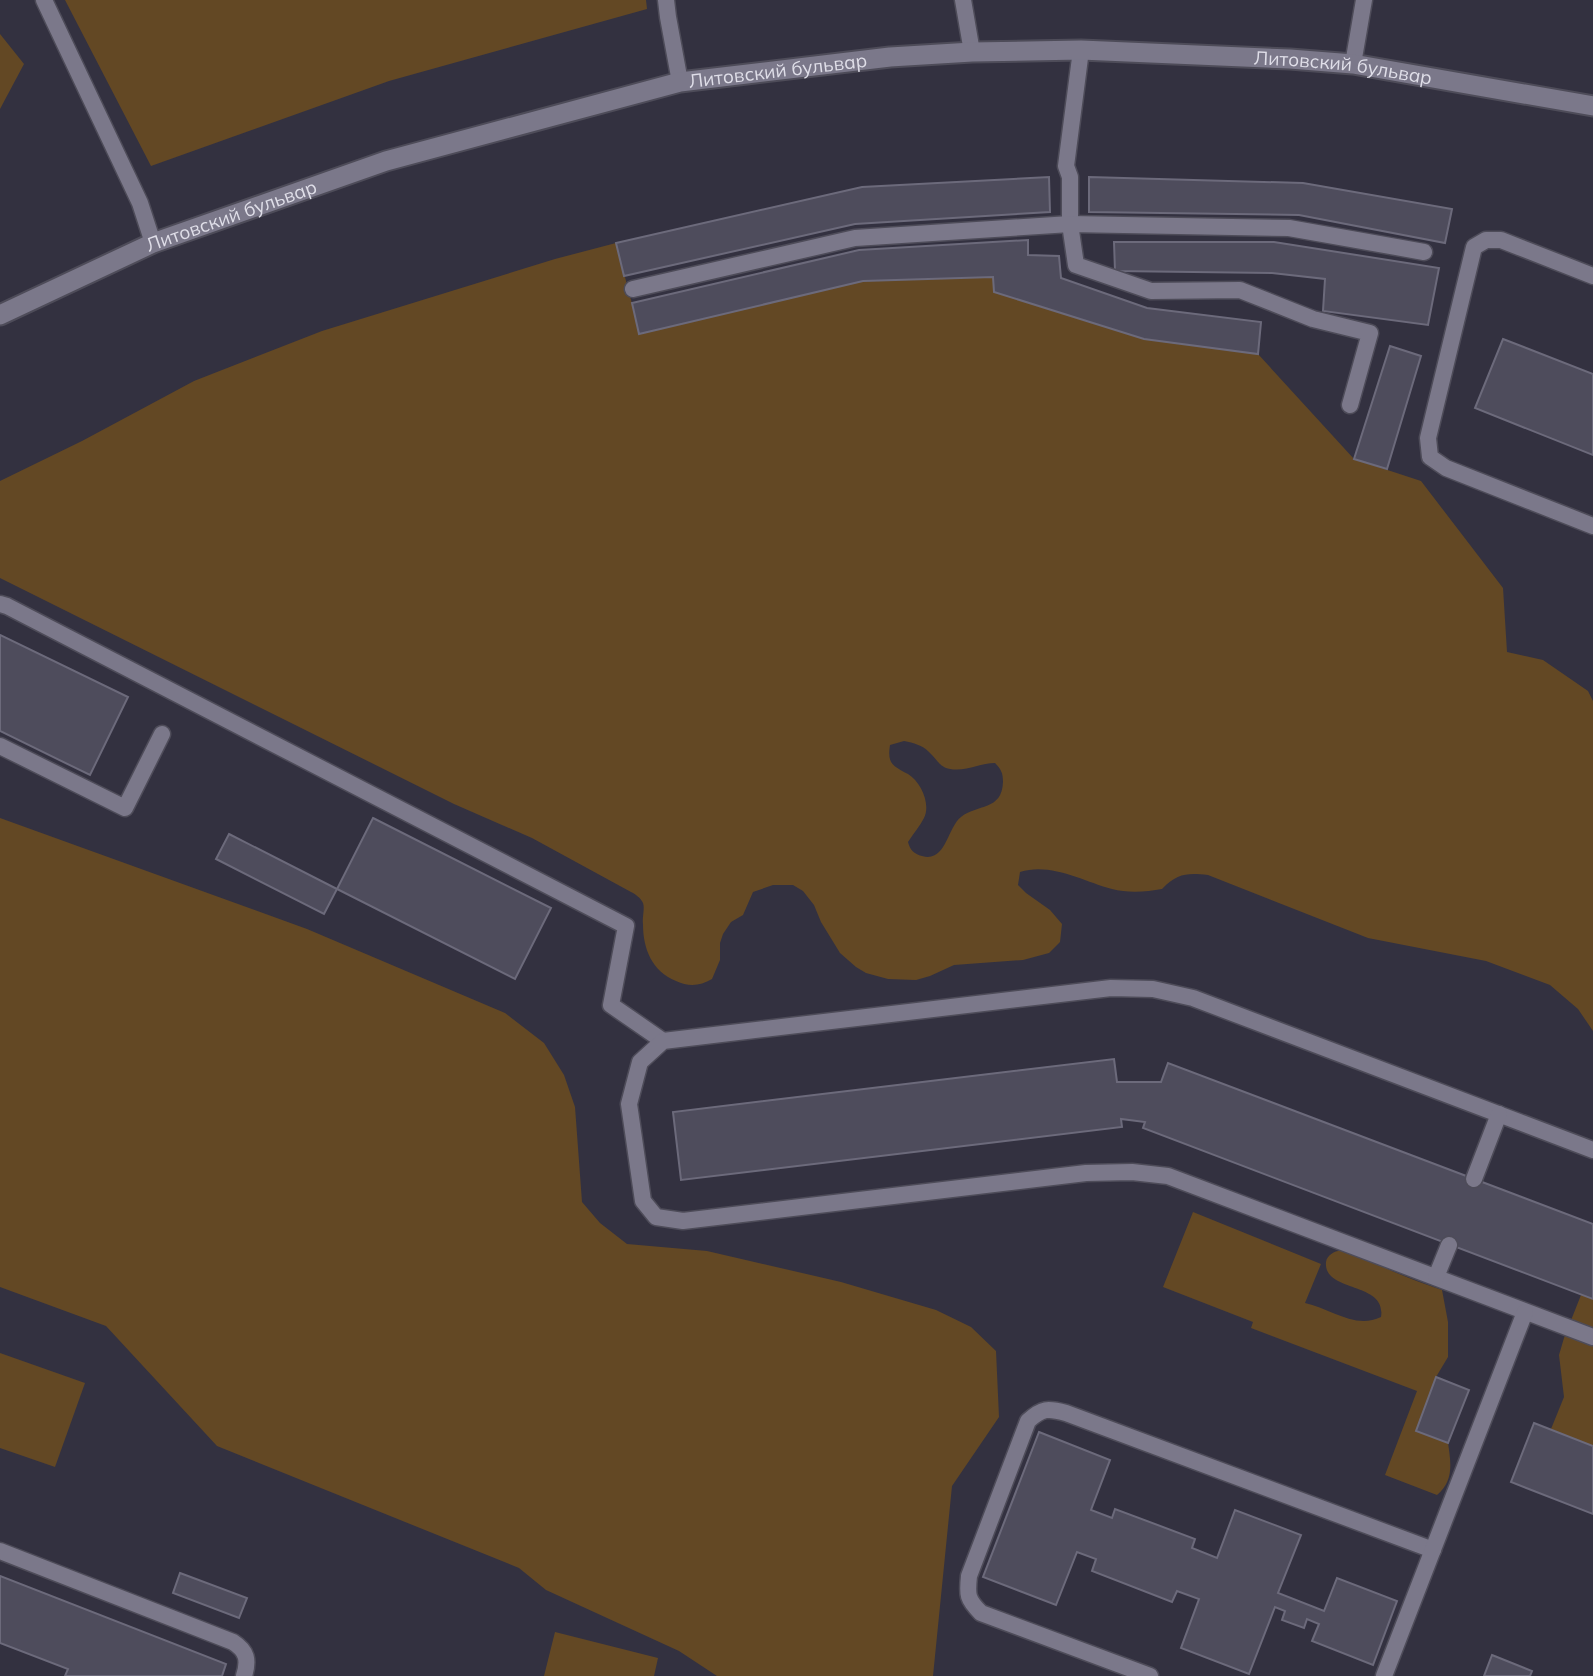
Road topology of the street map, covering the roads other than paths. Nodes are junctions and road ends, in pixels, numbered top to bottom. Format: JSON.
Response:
{"nodes":[{"id":1,"x":44,"y":0,"type":"edge"},
{"id":2,"x":666,"y":0,"type":"edge"},
{"id":3,"x":963,"y":0,"type":"edge"},
{"id":4,"x":1364,"y":0,"type":"edge"},
{"id":5,"x":1081,"y":50,"type":"junction"},
{"id":6,"x":972,"y":52,"type":"junction"},
{"id":7,"x":1353,"y":64,"type":"junction"},
{"id":8,"x":680,"y":82,"type":"junction"},
{"id":9,"x":1593,"y":106,"type":"edge"},
{"id":10,"x":1070,"y":224,"type":"junction"},
{"id":11,"x":153,"y":243,"type":"junction"},
{"id":12,"x":1424,"y":252,"type":"dead end"},
{"id":13,"x":1593,"y":276,"type":"edge"},
{"id":14,"x":633,"y":289,"type":"dead end"},
{"id":15,"x":0,"y":315,"type":"edge"},
{"id":16,"x":1350,"y":405,"type":"dead end"},
{"id":17,"x":1593,"y":526,"type":"edge"},
{"id":18,"x":0,"y":604,"type":"edge"},
{"id":19,"x":162,"y":734,"type":"dead end"},
{"id":20,"x":0,"y":746,"type":"edge"},
{"id":21,"x":663,"y":1041,"type":"junction"},
{"id":22,"x":1499,"y":1114,"type":"junction"},
{"id":23,"x":1593,"y":1150,"type":"edge"},
{"id":24,"x":1474,"y":1179,"type":"dead end"},
{"id":25,"x":1449,"y":1245,"type":"dead end"},
{"id":26,"x":1436,"y":1277,"type":"junction"},
{"id":27,"x":1525,"y":1312,"type":"junction"},
{"id":28,"x":1593,"y":1337,"type":"edge"},
{"id":29,"x":1433,"y":1550,"type":"junction"},
{"id":30,"x":0,"y":1551,"type":"edge"},
{"id":31,"x":244,"y":1676,"type":"edge"},
{"id":32,"x":1150,"y":1676,"type":"edge"},
{"id":33,"x":1384,"y":1676,"type":"edge"}],
"edges":[{"from":1,"to":11,"type":"lane"},
{"from":2,"to":8,"type":"lane"},
{"from":3,"to":6,"type":"lane"},
{"from":4,"to":7,"type":"lane"},
{"from":5,"to":6,"type":"main road","name":"Литовский бульвар"},
{"from":5,"to":7,"type":"main road","name":"Литовский бульвар"},
{"from":5,"to":10,"type":"lane"},
{"from":6,"to":8,"type":"main road","name":"Литовский бульвар"},
{"from":7,"to":9,"type":"main road","name":"Литовский бульвар"},
{"from":8,"to":11,"type":"main road","name":"Литовский бульвар"},
{"from":10,"to":12,"type":"lane"},
{"from":10,"to":14,"type":"lane"},
{"from":10,"to":16,"type":"lane"},
{"from":11,"to":15,"type":"main road","name":"Литовский бульвар"},
{"from":13,"to":17,"type":"lane"},
{"from":18,"to":21,"type":"lane"},
{"from":19,"to":20,"type":"lane"},
{"from":21,"to":22,"type":"lane"},
{"from":21,"to":26,"type":"lane"},
{"from":22,"to":23,"type":"lane"},
{"from":22,"to":24,"type":"lane"},
{"from":25,"to":26,"type":"lane"},
{"from":26,"to":27,"type":"lane"},
{"from":27,"to":28,"type":"lane"},
{"from":27,"to":29,"type":"lane"},
{"from":29,"to":32,"type":"lane"},
{"from":29,"to":33,"type":"lane"},
{"from":30,"to":31,"type":"lane"}]}
